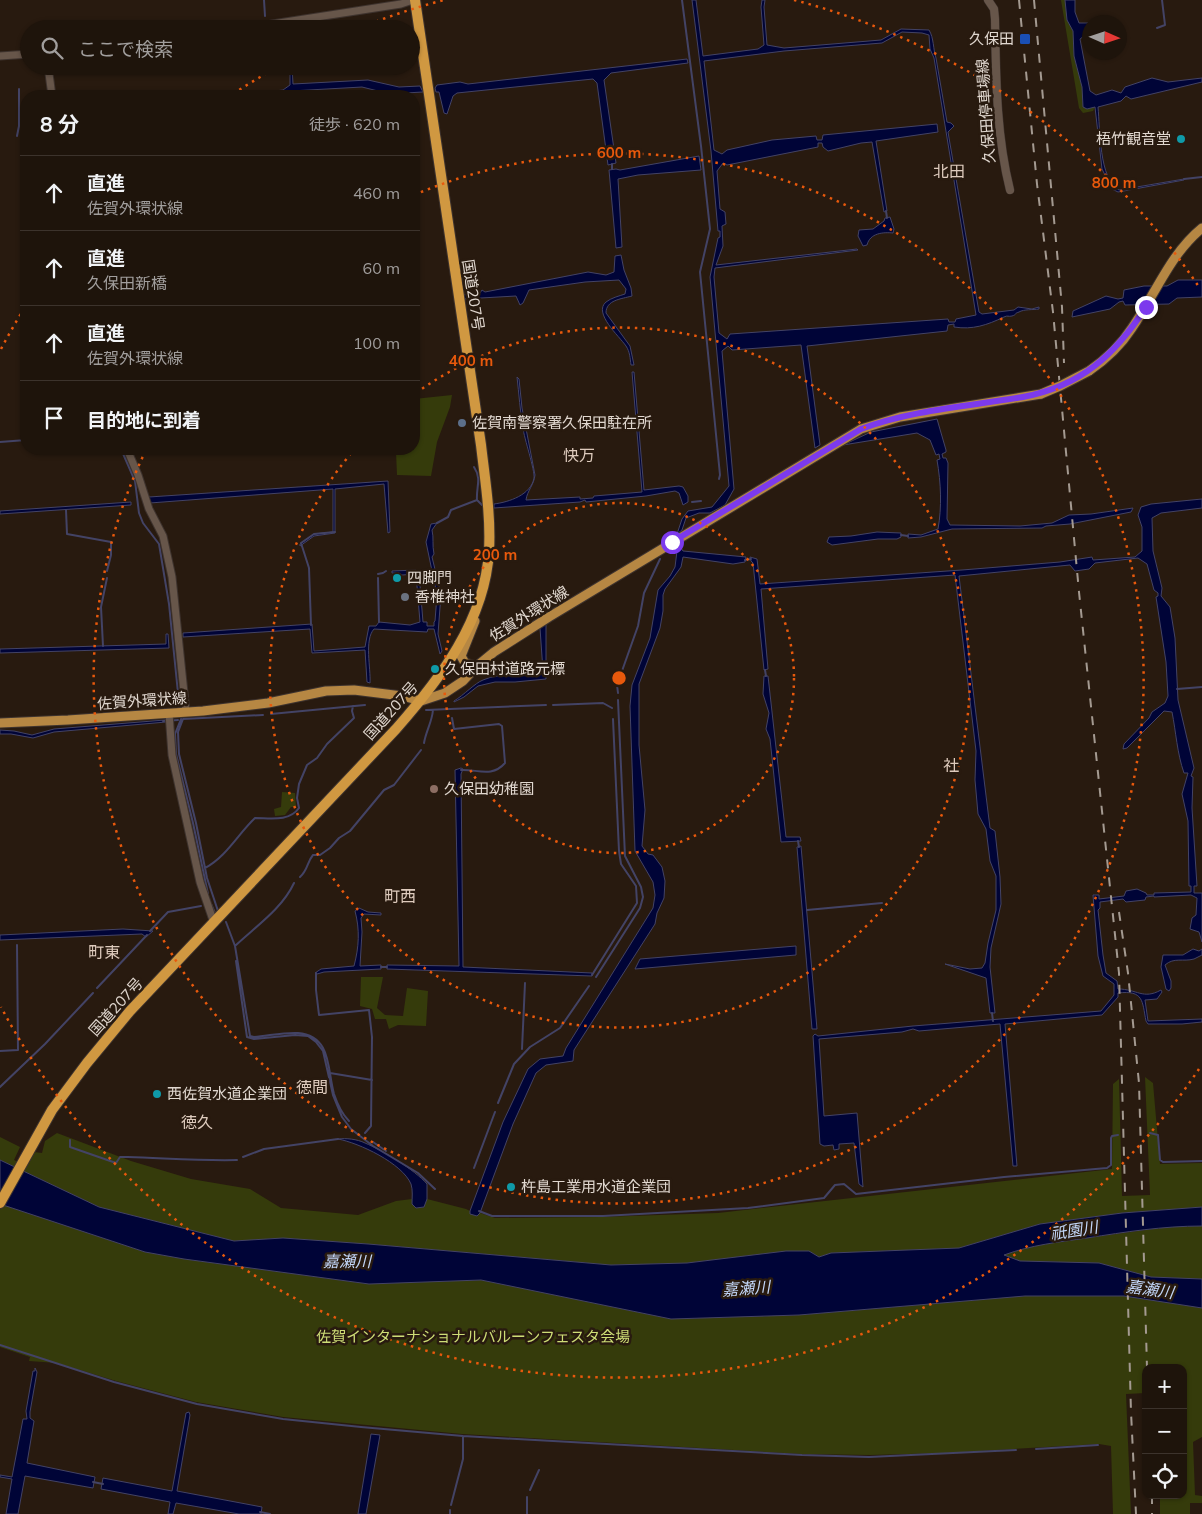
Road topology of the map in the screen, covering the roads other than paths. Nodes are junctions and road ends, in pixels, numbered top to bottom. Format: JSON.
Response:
{"nodes":[{"id":1,"x":414,"y":0,"type":"edge"},
{"id":2,"x":988,"y":0,"type":"edge"},
{"id":3,"x":298,"y":20,"type":"edge"},
{"id":4,"x":417,"y":20,"type":"edge"},
{"id":5,"x":420,"y":40,"type":"edge"},
{"id":6,"x":20,"y":55,"type":"edge"},
{"id":7,"x":0,"y":56,"type":"edge"},
{"id":8,"x":49,"y":75,"type":"edge"},
{"id":9,"x":51,"y":90,"type":"edge"},
{"id":10,"x":1010,"y":190,"type":"dead end"},
{"id":11,"x":1202,"y":228,"type":"edge"},
{"id":12,"x":130,"y":455,"type":"edge"},
{"id":13,"x":478,"y":606,"type":"junction"},
{"id":14,"x":476,"y":666,"type":"junction"},
{"id":15,"x":421,"y":701,"type":"junction"},
{"id":16,"x":186,"y":712,"type":"junction"},
{"id":17,"x":168,"y":713,"type":"junction"},
{"id":18,"x":0,"y":723,"type":"edge"},
{"id":19,"x":214,"y":923,"type":"junction"},
{"id":20,"x":0,"y":1203,"type":"edge"}],
"edges":[{"from":1,"to":3,"type":"street"},
{"from":1,"to":4,"type":"highway","name":"国道207号"},
{"from":2,"to":10,"type":"main road","name":"久保田停車場線"},
{"from":5,"to":13,"type":"highway","name":"国道207号"},
{"from":6,"to":7,"type":"street"},
{"from":8,"to":9,"type":"street"},
{"from":11,"to":14,"type":"main road","name":"佐賀外環状線","bridge":true},
{"from":12,"to":16,"type":"street"},
{"from":13,"to":14,"type":"main road"},
{"from":13,"to":15,"type":"highway","name":"国道207号"},
{"from":14,"to":15,"type":"main road","name":"佐賀外環状線"},
{"from":15,"to":16,"type":"main road","name":"佐賀外環状線"},
{"from":15,"to":19,"type":"highway","name":"国道207号"},
{"from":16,"to":17,"type":"main road","name":"佐賀外環状線"},
{"from":17,"to":18,"type":"main road","name":"佐賀外環状線"},
{"from":17,"to":19,"type":"street"},
{"from":19,"to":20,"type":"highway","name":"国道207号"}]}
